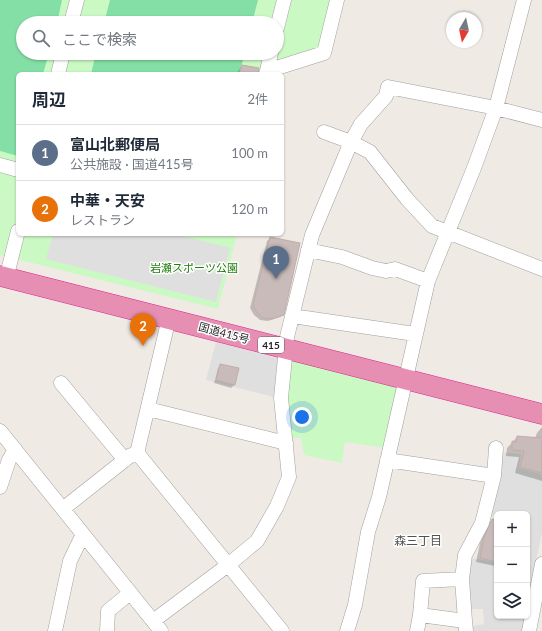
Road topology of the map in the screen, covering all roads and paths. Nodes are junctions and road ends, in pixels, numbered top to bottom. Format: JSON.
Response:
{"nodes":[{"id":1,"x":77,"y":0,"type":"edge"},
{"id":2,"x":284,"y":0,"type":"edge"},
{"id":3,"x":337,"y":0,"type":"edge"},
{"id":4,"x":524,"y":0,"type":"edge"},
{"id":5,"x":73,"y":16,"type":"edge"},
{"id":6,"x":280,"y":16,"type":"edge"},
{"id":7,"x":61,"y":60,"type":"edge"},
{"id":8,"x":270,"y":60,"type":"edge"},
{"id":9,"x":58,"y":72,"type":"edge"},
{"id":10,"x":267,"y":72,"type":"edge"},
{"id":11,"x":270,"y":72,"type":"edge"},
{"id":12,"x":496,"y":108,"type":"junction"},
{"id":13,"x":542,"y":120,"type":"edge"},
{"id":14,"x":324,"y":132,"type":"dead end"},
{"id":15,"x":351,"y":142,"type":"junction"},
{"id":16,"x":0,"y":165,"type":"edge"},
{"id":17,"x":16,"y":169,"type":"edge"},
{"id":18,"x":447,"y":232,"type":"junction"},
{"id":19,"x":16,"y":236,"type":"edge"},
{"id":20,"x":308,"y":250,"type":"junction"},
{"id":21,"x":3,"y":269,"type":"edge"},
{"id":22,"x":542,"y":269,"type":"edge"},
{"id":23,"x":428,"y":281,"type":"junction"},
{"id":24,"x":292,"y":316,"type":"junction"},
{"id":25,"x":169,"y":318,"type":"junction"},
{"id":26,"x":415,"y":334,"type":"junction"},
{"id":27,"x":286,"y":343,"type":"junction"},
{"id":28,"x":406,"y":374,"type":"junction"},
{"id":29,"x":60,"y":383,"type":"dead end"},
{"id":30,"x":542,"y":403,"type":"edge"},
{"id":31,"x":148,"y":408,"type":"junction"},
{"id":32,"x":542,"y":414,"type":"edge"},
{"id":33,"x":0,"y":432,"type":"edge"},
{"id":34,"x":286,"y":443,"type":"junction"},
{"id":35,"x":496,"y":448,"type":"dead end"},
{"id":36,"x":15,"y":449,"type":"junction"},
{"id":37,"x":138,"y":449,"type":"junction"},
{"id":38,"x":125,"y":460,"type":"junction"},
{"id":39,"x":387,"y":460,"type":"junction"},
{"id":40,"x":494,"y":476,"type":"junction"},
{"id":41,"x":0,"y":484,"type":"edge"},
{"id":42,"x":64,"y":508,"type":"junction"},
{"id":43,"x":83,"y":534,"type":"junction"},
{"id":44,"x":542,"y":564,"type":"edge"},
{"id":45,"x":228,"y":565,"type":"junction"},
{"id":46,"x":462,"y":579,"type":"junction"},
{"id":47,"x":130,"y":593,"type":"junction"},
{"id":48,"x":420,"y":615,"type":"junction"},
{"id":49,"x":466,"y":626,"type":"edge"},
{"id":50,"x":158,"y":628,"type":"edge"},
{"id":51,"x":55,"y":631,"type":"edge"},
{"id":52,"x":106,"y":631,"type":"edge"},
{"id":53,"x":282,"y":631,"type":"edge"},
{"id":54,"x":347,"y":631,"type":"edge"},
{"id":55,"x":417,"y":631,"type":"edge"},
{"id":56,"x":529,"y":631,"type":"edge"}],
"edges":[{"from":1,"to":5,"type":"street"},
{"from":2,"to":6,"type":"street"},
{"from":3,"to":11,"type":"street"},
{"from":4,"to":12,"type":"street"},
{"from":7,"to":9,"type":"street"},
{"from":8,"to":10,"type":"street"},
{"from":12,"to":13,"type":"street"},
{"from":12,"to":15,"type":"street"},
{"from":12,"to":18,"type":"street"},
{"from":14,"to":15,"type":"street"},
{"from":15,"to":18,"type":"street"},
{"from":15,"to":20,"type":"street"},
{"from":16,"to":17,"type":"street"},
{"from":18,"to":22,"type":"street"},
{"from":18,"to":23,"type":"street"},
{"from":19,"to":21,"type":"street"},
{"from":20,"to":23,"type":"street"},
{"from":20,"to":24,"type":"street"},
{"from":21,"to":25,"type":"highway","name":"国道415号","number":"415"},
{"from":21,"to":27,"type":"highway","name":"国道415号","number":"415"},
{"from":23,"to":26,"type":"street"},
{"from":24,"to":26,"type":"street"},
{"from":24,"to":27,"type":"street"},
{"from":25,"to":27,"type":"highway","name":"国道415号","number":"415"},
{"from":25,"to":31,"type":"street"},
{"from":26,"to":28,"type":"street"},
{"from":27,"to":28,"type":"highway","name":"国道415号","number":"415"},
{"from":27,"to":34,"type":"street"},
{"from":28,"to":30,"type":"highway","name":"国道415号","number":"415"},
{"from":28,"to":32,"type":"highway","name":"国道415号","number":"415"},
{"from":28,"to":39,"type":"street"},
{"from":29,"to":38,"type":"street"},
{"from":31,"to":34,"type":"street"},
{"from":31,"to":37,"type":"street"},
{"from":33,"to":36,"type":"street"},
{"from":34,"to":45,"type":"street"},
{"from":35,"to":40,"type":"street"},
{"from":36,"to":41,"type":"street"},
{"from":36,"to":42,"type":"street"},
{"from":37,"to":38,"type":"street"},
{"from":37,"to":45,"type":"street"},
{"from":38,"to":42,"type":"street"},
{"from":39,"to":40,"type":"street"},
{"from":39,"to":54,"type":"street"},
{"from":40,"to":46,"type":"street"},
{"from":42,"to":43,"type":"street"},
{"from":43,"to":47,"type":"street"},
{"from":43,"to":51,"type":"street"},
{"from":44,"to":56,"type":"street"},
{"from":45,"to":50,"type":"street"},
{"from":45,"to":53,"type":"street"},
{"from":46,"to":48,"type":"street"},
{"from":46,"to":49,"type":"street"},
{"from":47,"to":50,"type":"street"},
{"from":47,"to":52,"type":"street"},
{"from":48,"to":49,"type":"street"},
{"from":48,"to":55,"type":"street"}]}
